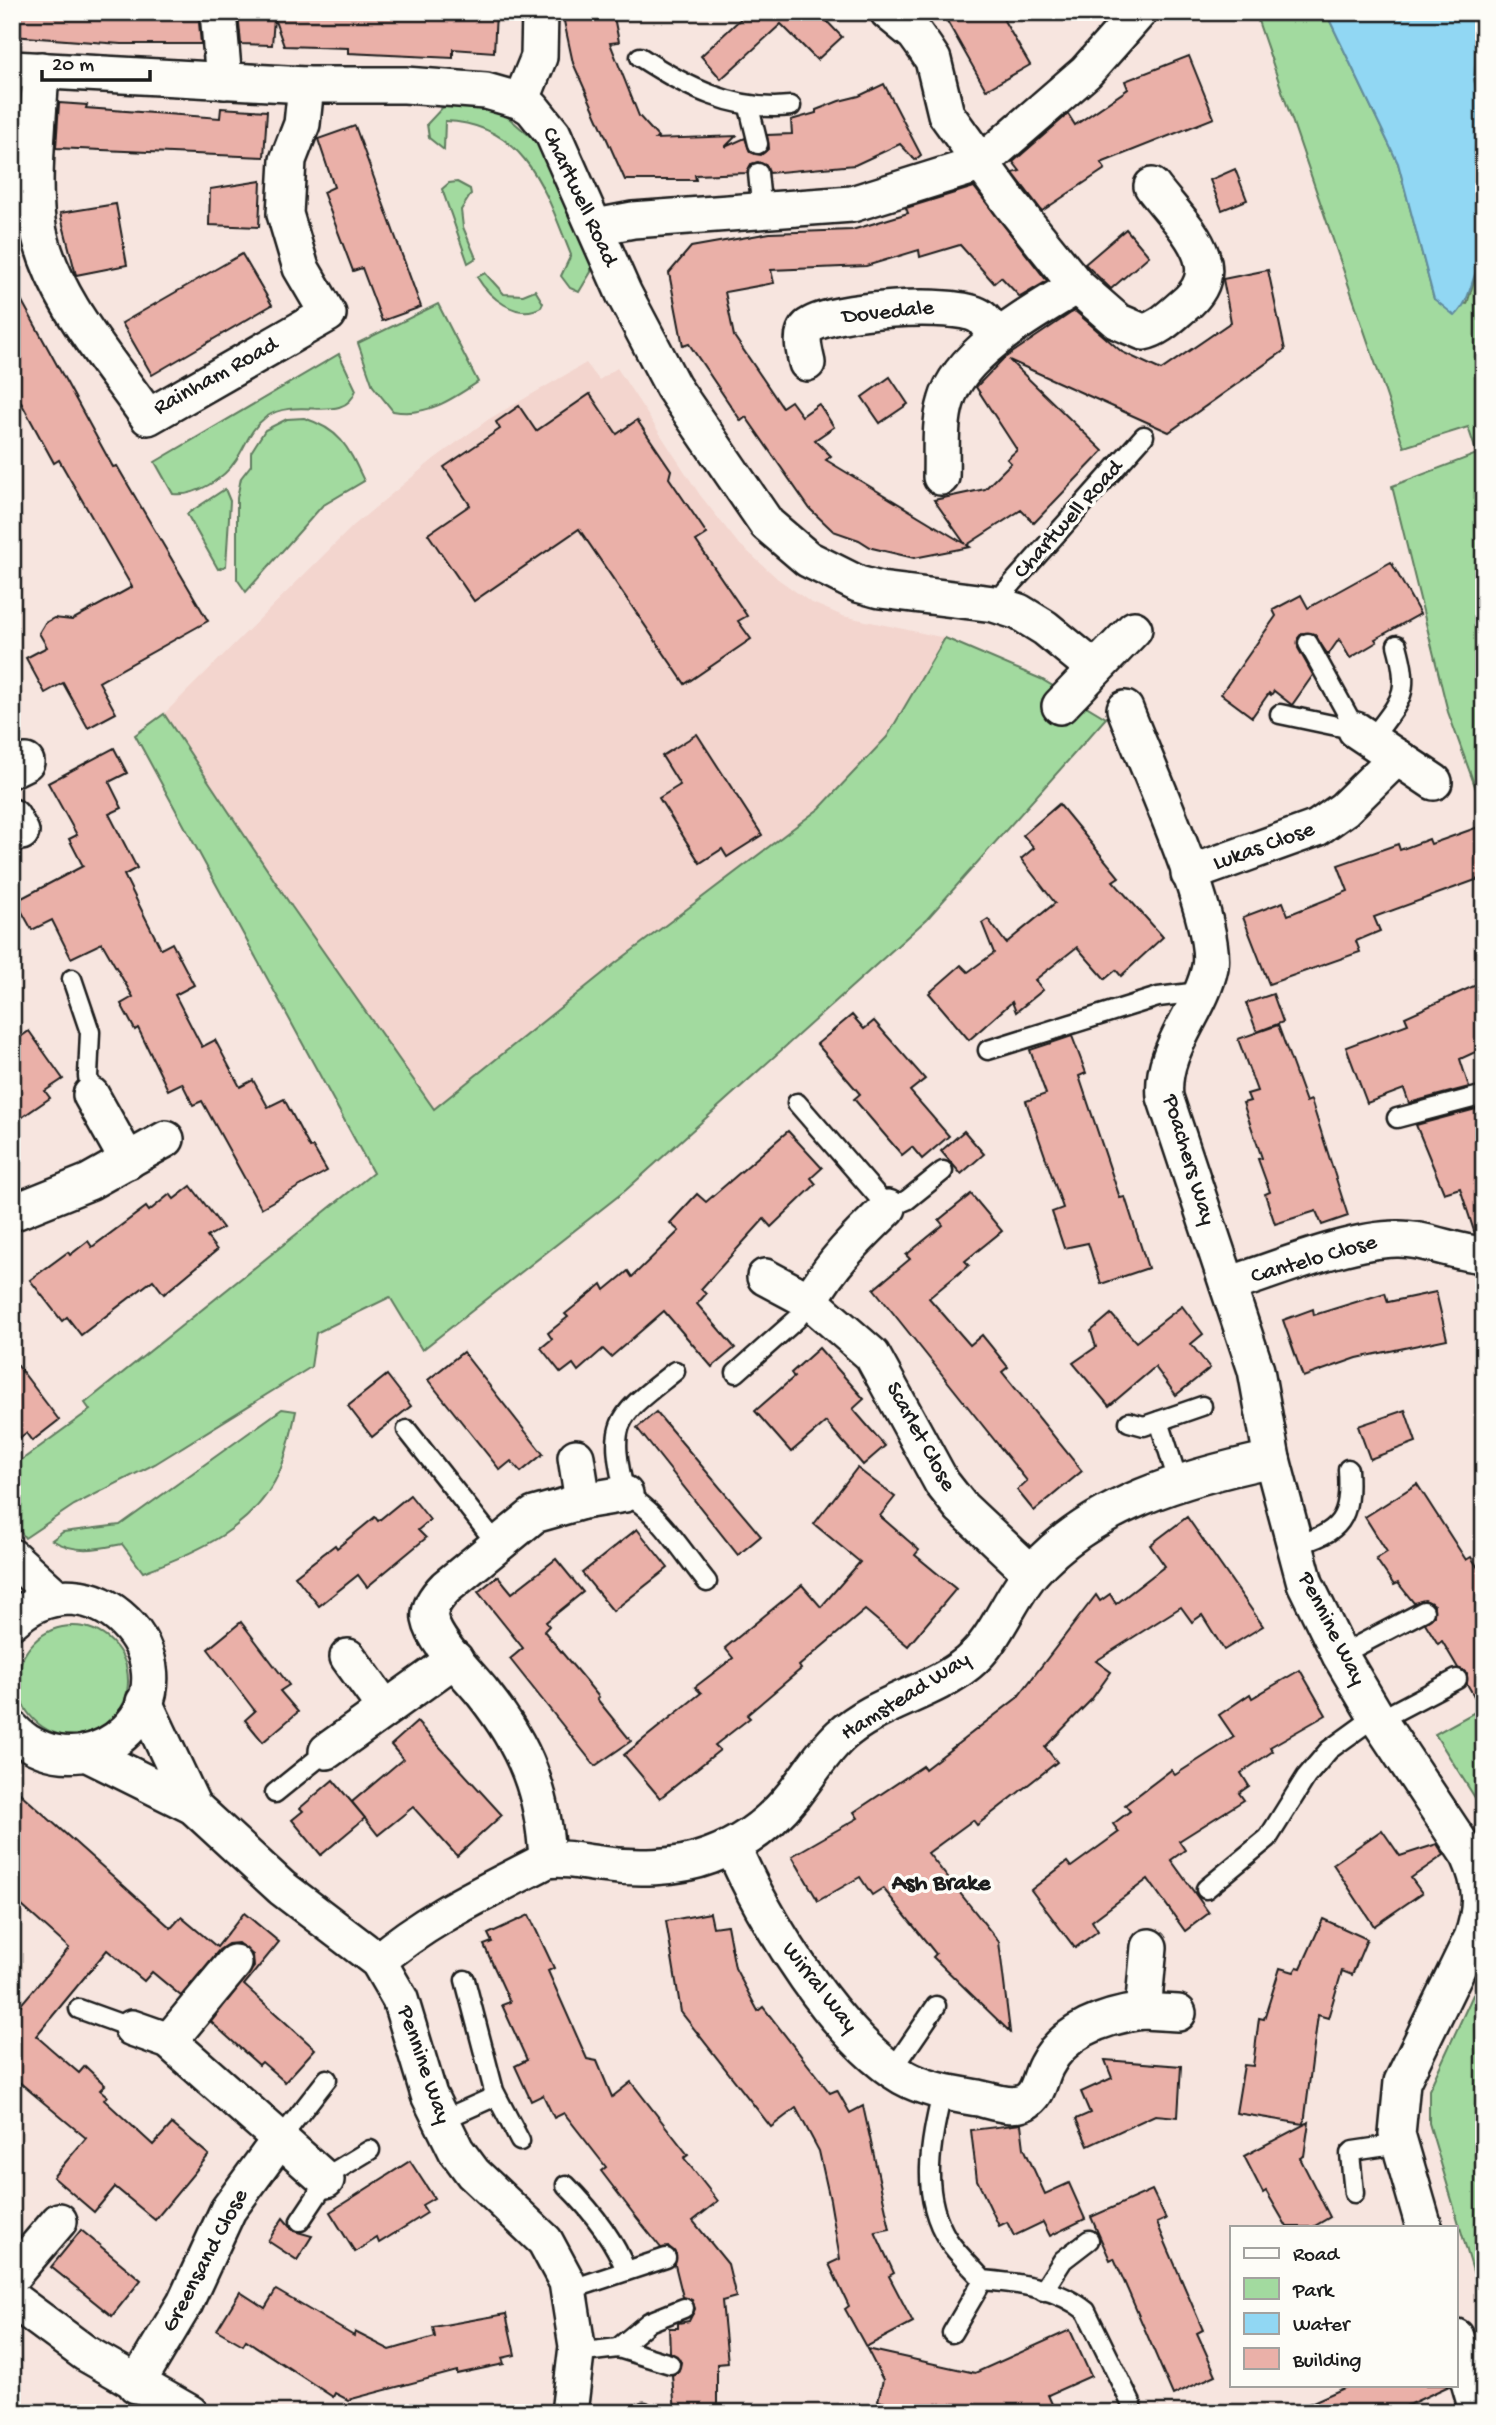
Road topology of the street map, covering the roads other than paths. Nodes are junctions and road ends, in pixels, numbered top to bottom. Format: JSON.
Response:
{"nodes":[{"id":1,"x":218,"y":12,"type":"edge"},
{"id":2,"x":540,"y":12,"type":"edge"},
{"id":3,"x":888,"y":12,"type":"edge"},
{"id":4,"x":1139,"y":12,"type":"edge"},
{"id":5,"x":640,"y":57,"type":"dead end"},
{"id":6,"x":27,"y":69,"type":"edge"},
{"id":7,"x":224,"y":81,"type":"junction"},
{"id":8,"x":306,"y":85,"type":"junction"},
{"id":9,"x":521,"y":100,"type":"junction"},
{"id":10,"x":791,"y":106,"type":"dead end"},
{"id":11,"x":748,"y":107,"type":"junction"},
{"id":12,"x":758,"y":145,"type":"dead end"},
{"id":13,"x":980,"y":164,"type":"junction"},
{"id":14,"x":758,"y":173,"type":"dead end"},
{"id":15,"x":1152,"y":186,"type":"dead end"},
{"id":16,"x":762,"y":213,"type":"junction"},
{"id":17,"x":596,"y":228,"type":"junction"},
{"id":18,"x":1077,"y":286,"type":"junction"},
{"id":19,"x":994,"y":338,"type":"junction"},
{"id":20,"x":807,"y":363,"type":"dead end"},
{"id":21,"x":1144,"y":436,"type":"dead end"},
{"id":22,"x":941,"y":477,"type":"dead end"},
{"id":23,"x":994,"y":604,"type":"junction"},
{"id":24,"x":1134,"y":629,"type":"dead end"},
{"id":25,"x":1308,"y":643,"type":"dead end"},
{"id":26,"x":1397,"y":645,"type":"dead end"},
{"id":27,"x":1095,"y":669,"type":"junction"},
{"id":28,"x":1060,"y":706,"type":"dead end"},
{"id":29,"x":1125,"y":709,"type":"dead end"},
{"id":30,"x":1280,"y":714,"type":"dead end"},
{"id":31,"x":1375,"y":742,"type":"junction"},
{"id":32,"x":1434,"y":782,"type":"dead end"},
{"id":33,"x":1189,"y":874,"type":"junction"},
{"id":34,"x":72,"y":979,"type":"dead end"},
{"id":35,"x":1199,"y":992,"type":"junction"},
{"id":36,"x":988,"y":1050,"type":"dead end"},
{"id":37,"x":91,"y":1095,"type":"joint"},
{"id":38,"x":1484,"y":1095,"type":"edge"},
{"id":39,"x":797,"y":1103,"type":"dead end"},
{"id":40,"x":1397,"y":1118,"type":"dead end"},
{"id":41,"x":166,"y":1139,"type":"dead end"},
{"id":42,"x":128,"y":1161,"type":"junction"},
{"id":43,"x":943,"y":1171,"type":"dead end"},
{"id":44,"x":888,"y":1208,"type":"junction"},
{"id":45,"x":12,"y":1213,"type":"edge"},
{"id":46,"x":1484,"y":1255,"type":"edge"},
{"id":47,"x":765,"y":1278,"type":"dead end"},
{"id":48,"x":1228,"y":1285,"type":"junction"},
{"id":49,"x":810,"y":1301,"type":"junction"},
{"id":50,"x":675,"y":1371,"type":"dead end"},
{"id":51,"x":736,"y":1373,"type":"dead end"},
{"id":52,"x":1202,"y":1406,"type":"dead end"},
{"id":53,"x":1159,"y":1421,"type":"junction"},
{"id":54,"x":1129,"y":1422,"type":"dead end"},
{"id":55,"x":407,"y":1430,"type":"dead end"},
{"id":56,"x":576,"y":1457,"type":"dead end"},
{"id":57,"x":1272,"y":1459,"type":"junction"},
{"id":58,"x":1348,"y":1469,"type":"dead end"},
{"id":59,"x":1179,"y":1484,"type":"junction"},
{"id":60,"x":625,"y":1494,"type":"junction"},
{"id":61,"x":583,"y":1501,"type":"junction"},
{"id":62,"x":497,"y":1544,"type":"junction"},
{"id":63,"x":1293,"y":1546,"type":"junction"},
{"id":64,"x":12,"y":1557,"type":"edge"},
{"id":65,"x":1031,"y":1573,"type":"junction"},
{"id":66,"x":707,"y":1582,"type":"dead end"},
{"id":67,"x":57,"y":1598,"type":"junction"},
{"id":68,"x":1424,"y":1611,"type":"dead end"},
{"id":69,"x":12,"y":1621,"type":"edge"},
{"id":70,"x":1340,"y":1655,"type":"junction"},
{"id":71,"x":348,"y":1657,"type":"dead end"},
{"id":72,"x":455,"y":1659,"type":"junction"},
{"id":73,"x":1457,"y":1679,"type":"dead end"},
{"id":74,"x":144,"y":1702,"type":"junction"},
{"id":75,"x":385,"y":1708,"type":"junction"},
{"id":76,"x":1378,"y":1718,"type":"junction"},
{"id":77,"x":12,"y":1729,"type":"edge"},
{"id":78,"x":327,"y":1752,"type":"joint"},
{"id":79,"x":27,"y":1753,"type":"edge"},
{"id":80,"x":86,"y":1753,"type":"junction"},
{"id":81,"x":275,"y":1793,"type":"dead end"},
{"id":82,"x":193,"y":1806,"type":"junction"},
{"id":83,"x":733,"y":1847,"type":"junction"},
{"id":84,"x":547,"y":1860,"type":"junction"},
{"id":85,"x":1206,"y":1889,"type":"dead end"},
{"id":86,"x":1149,"y":1947,"type":"dead end"},
{"id":87,"x":378,"y":1961,"type":"junction"},
{"id":88,"x":234,"y":1963,"type":"dead end"},
{"id":89,"x":465,"y":1980,"type":"dead end"},
{"id":90,"x":936,"y":2006,"type":"dead end"},
{"id":91,"x":79,"y":2009,"type":"dead end"},
{"id":92,"x":1143,"y":2011,"type":"junction"},
{"id":93,"x":1178,"y":2013,"type":"dead end"},
{"id":94,"x":132,"y":2028,"type":"joint"},
{"id":95,"x":169,"y":2041,"type":"junction"},
{"id":96,"x":893,"y":2069,"type":"junction"},
{"id":97,"x":327,"y":2079,"type":"dead end"},
{"id":98,"x":942,"y":2093,"type":"junction"},
{"id":99,"x":496,"y":2096,"type":"junction"},
{"id":100,"x":440,"y":2121,"type":"junction"},
{"id":101,"x":280,"y":2139,"type":"junction"},
{"id":102,"x":520,"y":2141,"type":"dead end"},
{"id":103,"x":1400,"y":2144,"type":"junction"},
{"id":104,"x":370,"y":2150,"type":"dead end"},
{"id":105,"x":326,"y":2180,"type":"junction"},
{"id":106,"x":566,"y":2185,"type":"dead end"},
{"id":107,"x":1354,"y":2193,"type":"dead end"},
{"id":108,"x":60,"y":2221,"type":"dead end"},
{"id":109,"x":300,"y":2221,"type":"dead end"},
{"id":110,"x":1424,"y":2226,"type":"edge"},
{"id":111,"x":1089,"y":2240,"type":"dead end"},
{"id":112,"x":666,"y":2258,"type":"dead end"},
{"id":113,"x":626,"y":2271,"type":"junction"},
{"id":114,"x":12,"y":2276,"type":"edge"},
{"id":115,"x":983,"y":2280,"type":"junction"},
{"id":116,"x":569,"y":2290,"type":"junction"},
{"id":117,"x":1044,"y":2291,"type":"junction"},
{"id":118,"x":12,"y":2299,"type":"edge"},
{"id":119,"x":684,"y":2308,"type":"dead end"},
{"id":120,"x":952,"y":2333,"type":"dead end"},
{"id":121,"x":1458,"y":2345,"type":"edge"},
{"id":122,"x":618,"y":2348,"type":"junction"},
{"id":123,"x":576,"y":2353,"type":"junction"},
{"id":124,"x":670,"y":2364,"type":"dead end"},
{"id":125,"x":136,"y":2385,"type":"junction"},
{"id":126,"x":1132,"y":2405,"type":"dead end"},
{"id":127,"x":190,"y":2413,"type":"edge"},
{"id":128,"x":567,"y":2413,"type":"edge"},
{"id":129,"x":1475,"y":2413,"type":"edge"}],
"edges":[{"from":1,"to":7,"type":"street"},
{"from":2,"to":9,"type":"street"},
{"from":3,"to":13,"type":"street"},
{"from":4,"to":13,"type":"street"},
{"from":5,"to":11,"type":"lane"},
{"from":6,"to":7,"type":"street"},
{"from":6,"to":8,"type":"street","name":"Rainham Road"},
{"from":7,"to":8,"type":"street"},
{"from":8,"to":9,"type":"street"},
{"from":9,"to":17,"type":"street","name":"Chartwell Road"},
{"from":10,"to":11,"type":"lane"},
{"from":11,"to":12,"type":"lane"},
{"from":13,"to":16,"type":"street"},
{"from":13,"to":18,"type":"street"},
{"from":14,"to":16,"type":"lane"},
{"from":15,"to":18,"type":"street"},
{"from":16,"to":17,"type":"street"},
{"from":17,"to":23,"type":"street","name":"Chartwell Road"},
{"from":18,"to":19,"type":"street"},
{"from":19,"to":20,"type":"street","name":"Dovedale"},
{"from":19,"to":22,"type":"street"},
{"from":21,"to":23,"type":"lane","name":"Chartwell Road"},
{"from":23,"to":27,"type":"street","name":"Chartwell Road"},
{"from":24,"to":27,"type":"street"},
{"from":25,"to":31,"type":"lane"},
{"from":26,"to":31,"type":"lane"},
{"from":27,"to":28,"type":"street"},
{"from":29,"to":33,"type":"street","name":"Poachers Way"},
{"from":30,"to":31,"type":"lane"},
{"from":31,"to":32,"type":"street"},
{"from":31,"to":33,"type":"street","name":"Lukas Close"},
{"from":33,"to":35,"type":"street","name":"Poachers Way"},
{"from":34,"to":37,"type":"lane"},
{"from":35,"to":36,"type":"lane"},
{"from":35,"to":48,"type":"street","name":"Poachers Way"},
{"from":37,"to":42,"type":"street"},
{"from":38,"to":40,"type":"lane"},
{"from":39,"to":44,"type":"lane"},
{"from":41,"to":42,"type":"street"},
{"from":42,"to":45,"type":"street"},
{"from":43,"to":44,"type":"lane"},
{"from":44,"to":49,"type":"street"},
{"from":46,"to":48,"type":"street","name":"Cantelo Close"},
{"from":47,"to":49,"type":"street","name":"Scarlet Close"},
{"from":48,"to":57,"type":"street","name":"Poachers Way"},
{"from":49,"to":51,"type":"lane"},
{"from":49,"to":65,"type":"street","name":"Scarlet Close"},
{"from":50,"to":60,"type":"lane"},
{"from":52,"to":53,"type":"lane"},
{"from":53,"to":54,"type":"lane"},
{"from":53,"to":59,"type":"lane"},
{"from":55,"to":62,"type":"lane"},
{"from":56,"to":61,"type":"street"},
{"from":57,"to":59,"type":"street","name":"Hamstead Way"},
{"from":57,"to":63,"type":"street","name":"Pennine Way"},
{"from":58,"to":63,"type":"lane"},
{"from":59,"to":65,"type":"street","name":"Hamstead Way"},
{"from":60,"to":61,"type":"street"},
{"from":60,"to":66,"type":"lane"},
{"from":61,"to":62,"type":"street"},
{"from":62,"to":72,"type":"street"},
{"from":63,"to":70,"type":"street","name":"Pennine Way"},
{"from":64,"to":67,"type":"street"},
{"from":65,"to":83,"type":"street","name":"Hamstead Way"},
{"from":67,"to":69,"type":"street"},
{"from":67,"to":74,"type":"street"},
{"from":68,"to":70,"type":"lane"},
{"from":70,"to":76,"type":"street","name":"Pennine Way"},
{"from":71,"to":75,"type":"street"},
{"from":72,"to":75,"type":"street"},
{"from":72,"to":84,"type":"street"},
{"from":73,"to":76,"type":"lane"},
{"from":74,"to":80,"type":"street"},
{"from":74,"to":82,"type":"street","name":"Pennine Way"},
{"from":75,"to":78,"type":"street"},
{"from":76,"to":85,"type":"lane"},
{"from":76,"to":103,"type":"street","name":"Pennine Way"},
{"from":77,"to":79,"type":"street"},
{"from":78,"to":81,"type":"lane"},
{"from":79,"to":80,"type":"street"},
{"from":80,"to":82,"type":"street","name":"Pennine Way"},
{"from":82,"to":87,"type":"street","name":"Pennine Way"},
{"from":83,"to":84,"type":"street","name":"Hamstead Way"},
{"from":83,"to":96,"type":"street","name":"Wirral Way"},
{"from":84,"to":87,"type":"street","name":"Hamstead Way"},
{"from":86,"to":92,"type":"street"},
{"from":87,"to":100,"type":"street","name":"Pennine Way"},
{"from":88,"to":95,"type":"street"},
{"from":89,"to":99,"type":"lane"},
{"from":90,"to":96,"type":"lane"},
{"from":91,"to":94,"type":"lane"},
{"from":92,"to":93,"type":"street","name":"Wirral Way"},
{"from":92,"to":98,"type":"street","name":"Wirral Way"},
{"from":94,"to":95,"type":"street"},
{"from":95,"to":101,"type":"street"},
{"from":96,"to":98,"type":"street","name":"Wirral Way"},
{"from":97,"to":101,"type":"lane"},
{"from":98,"to":115,"type":"lane"},
{"from":99,"to":100,"type":"lane"},
{"from":99,"to":102,"type":"lane"},
{"from":100,"to":116,"type":"street","name":"Pennine Way"},
{"from":101,"to":105,"type":"street"},
{"from":101,"to":125,"type":"street","name":"Greensand Close"},
{"from":103,"to":107,"type":"lane"},
{"from":103,"to":110,"type":"street","name":"Pennine Way"},
{"from":104,"to":105,"type":"lane"},
{"from":105,"to":109,"type":"lane"},
{"from":106,"to":113,"type":"lane"},
{"from":108,"to":114,"type":"street"},
{"from":111,"to":117,"type":"lane"},
{"from":112,"to":113,"type":"lane"},
{"from":113,"to":116,"type":"lane"},
{"from":115,"to":117,"type":"lane"},
{"from":115,"to":120,"type":"lane"},
{"from":116,"to":123,"type":"street","name":"Pennine Way"},
{"from":117,"to":126,"type":"lane"},
{"from":118,"to":125,"type":"street"},
{"from":119,"to":122,"type":"lane"},
{"from":121,"to":129,"type":"street"},
{"from":122,"to":123,"type":"lane"},
{"from":122,"to":124,"type":"lane"},
{"from":123,"to":128,"type":"street","name":"Pennine Way"},
{"from":125,"to":127,"type":"street"}]}
